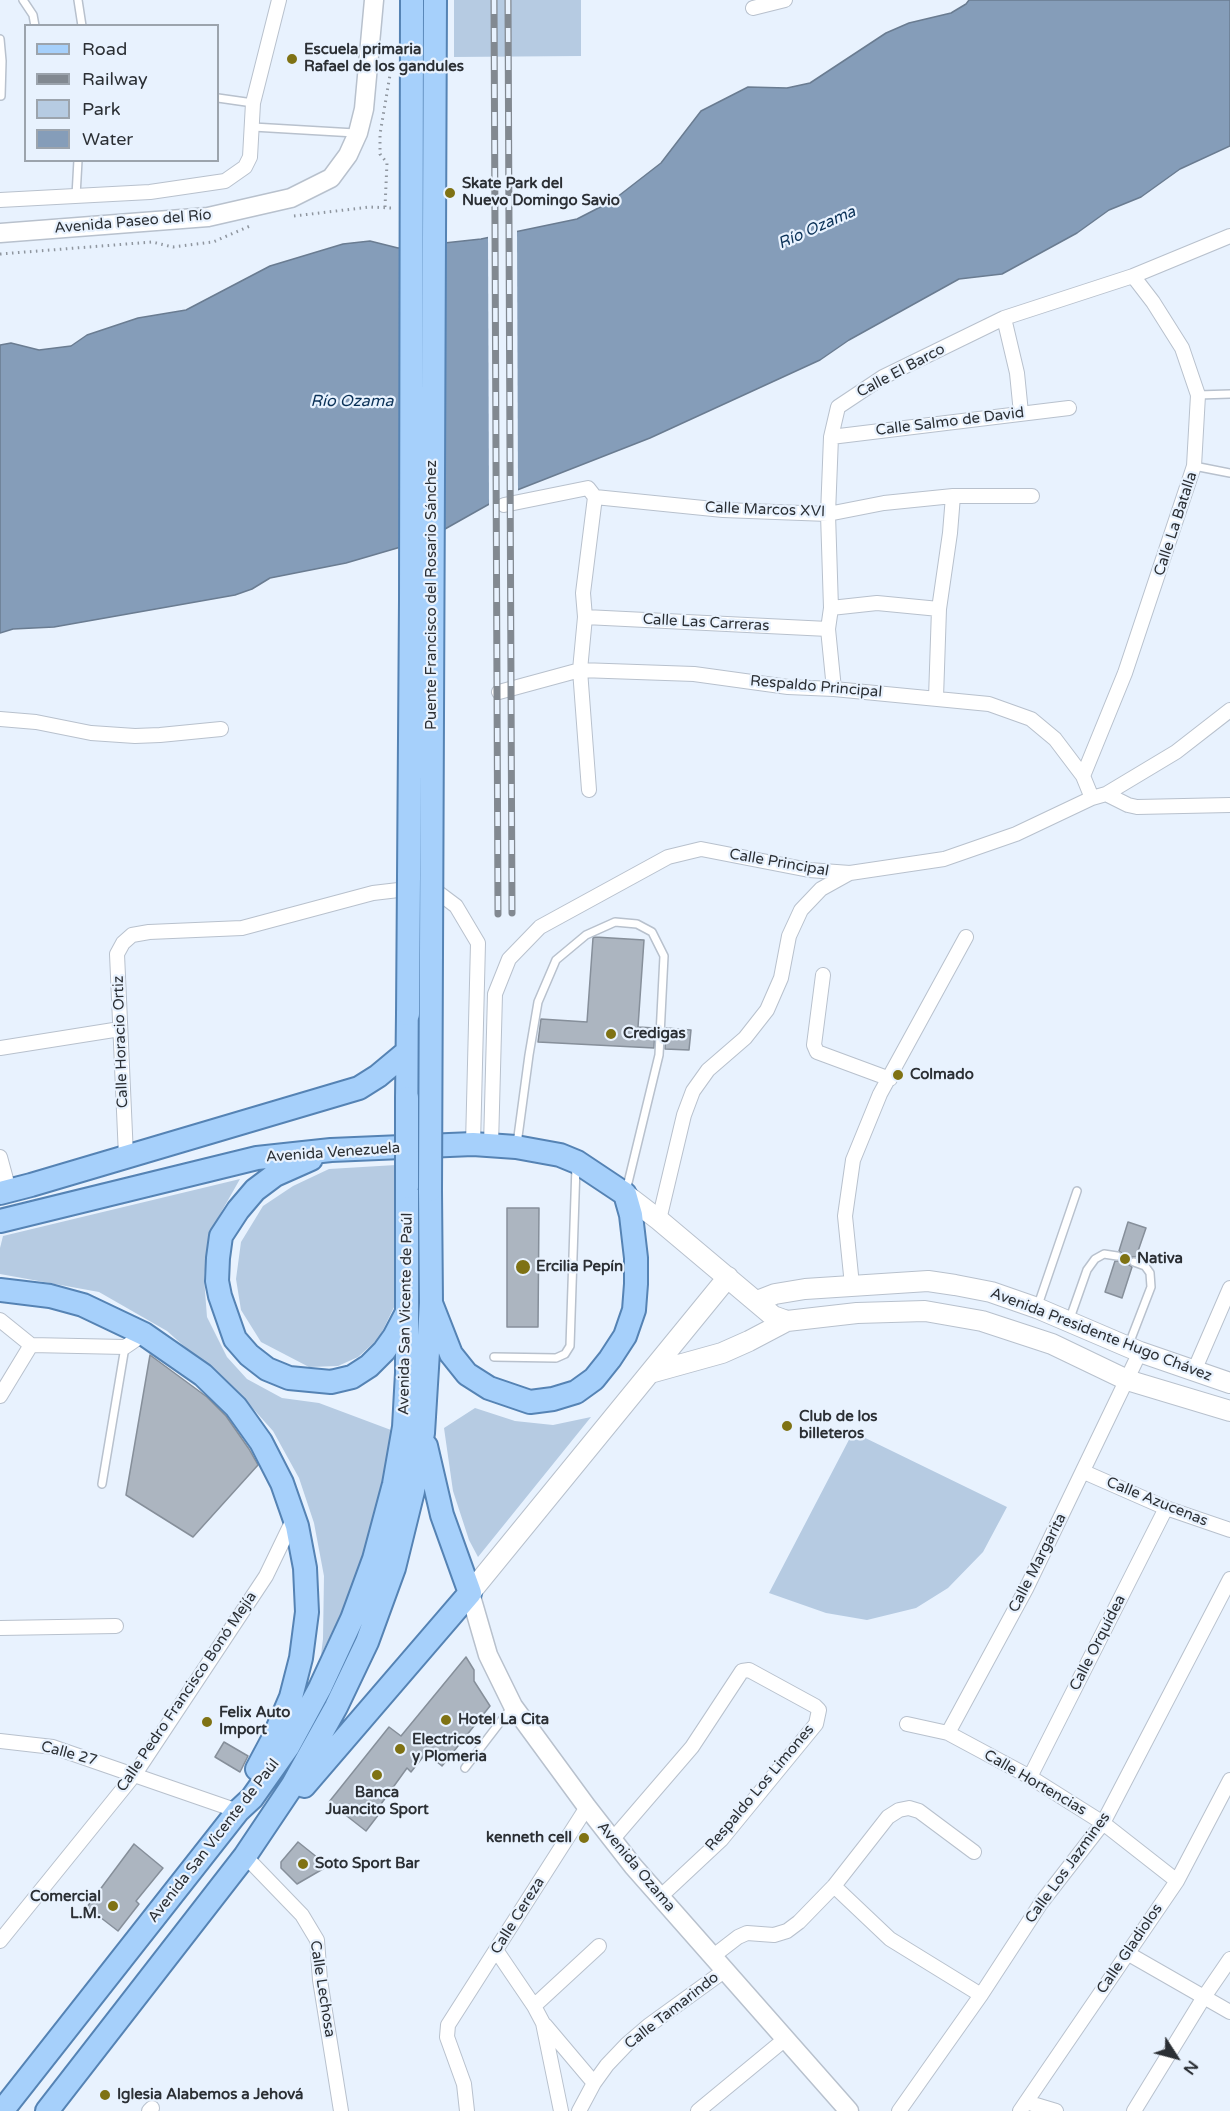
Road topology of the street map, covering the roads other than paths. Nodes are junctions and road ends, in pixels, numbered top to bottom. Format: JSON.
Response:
{"nodes":[{"id":1,"x":23,"y":0,"type":"edge"},
{"id":2,"x":78,"y":0,"type":"edge"},
{"id":3,"x":279,"y":0,"type":"edge"},
{"id":4,"x":374,"y":0,"type":"edge"},
{"id":5,"x":412,"y":0,"type":"edge"},
{"id":6,"x":435,"y":0,"type":"edge"},
{"id":7,"x":785,"y":0,"type":"edge"},
{"id":8,"x":753,"y":8,"type":"dead end"},
{"id":9,"x":35,"y":24,"type":"edge"},
{"id":10,"x":82,"y":24,"type":"edge"},
{"id":11,"x":0,"y":39,"type":"edge"},
{"id":12,"x":1,"y":96,"type":"edge"},
{"id":13,"x":219,"y":98,"type":"edge"},
{"id":14,"x":253,"y":103,"type":"junction"},
{"id":15,"x":252,"y":127,"type":"junction"},
{"id":16,"x":358,"y":133,"type":"junction"},
{"id":17,"x":78,"y":162,"type":"edge"},
{"id":18,"x":76,"y":196,"type":"junction"},
{"id":19,"x":0,"y":200,"type":"edge"},
{"id":20,"x":0,"y":232,"type":"edge"},
{"id":21,"x":1230,"y":236,"type":"edge"},
{"id":22,"x":1133,"y":276,"type":"junction"},
{"id":23,"x":1004,"y":318,"type":"junction"},
{"id":24,"x":1230,"y":394,"type":"edge"},
{"id":25,"x":1198,"y":396,"type":"junction"},
{"id":26,"x":1069,"y":408,"type":"dead end"},
{"id":27,"x":1021,"y":412,"type":"junction"},
{"id":28,"x":831,"y":437,"type":"junction"},
{"id":29,"x":1194,"y":466,"type":"junction"},
{"id":30,"x":1230,"y":473,"type":"edge"},
{"id":31,"x":595,"y":496,"type":"junction"},
{"id":32,"x":952,"y":496,"type":"junction"},
{"id":33,"x":1032,"y":496,"type":"dead end"},
{"id":34,"x":504,"y":505,"type":"dead end"},
{"id":35,"x":828,"y":514,"type":"junction"},
{"id":36,"x":831,"y":608,"type":"junction"},
{"id":37,"x":939,"y":609,"type":"junction"},
{"id":38,"x":585,"y":617,"type":"junction"},
{"id":39,"x":828,"y":628,"type":"junction"},
{"id":40,"x":580,"y":670,"type":"junction"},
{"id":41,"x":834,"y":689,"type":"junction"},
{"id":42,"x":499,"y":692,"type":"dead end"},
{"id":43,"x":936,"y":698,"type":"junction"},
{"id":44,"x":1230,"y":710,"type":"edge"},
{"id":45,"x":0,"y":719,"type":"edge"},
{"id":46,"x":221,"y":729,"type":"dead end"},
{"id":47,"x":1083,"y":776,"type":"junction"},
{"id":48,"x":589,"y":790,"type":"dead end"},
{"id":49,"x":1099,"y":796,"type":"junction"},
{"id":50,"x":1230,"y":805,"type":"edge"},
{"id":51,"x":850,"y":873,"type":"junction"},
{"id":52,"x":966,"y":937,"type":"dead end"},
{"id":53,"x":823,"y":975,"type":"dead end"},
{"id":54,"x":120,"y":1029,"type":"junction"},
{"id":55,"x":0,"y":1048,"type":"edge"},
{"id":56,"x":408,"y":1051,"type":"junction"},
{"id":57,"x":890,"y":1079,"type":"junction"},
{"id":58,"x":482,"y":1145,"type":"junction"},
{"id":59,"x":516,"y":1147,"type":"junction"},
{"id":60,"x":331,"y":1150,"type":"junction"},
{"id":61,"x":0,"y":1156,"type":"edge"},
{"id":62,"x":126,"y":1156,"type":"junction"},
{"id":63,"x":576,"y":1162,"type":"junction"},
{"id":64,"x":407,"y":1187,"type":"joint"},
{"id":65,"x":430,"y":1190,"type":"joint"},
{"id":66,"x":4,"y":1191,"type":"edge"},
{"id":67,"x":1077,"y":1191,"type":"dead end"},
{"id":68,"x":625,"y":1194,"type":"junction"},
{"id":69,"x":659,"y":1220,"type":"junction"},
{"id":70,"x":0,"y":1221,"type":"edge"},
{"id":71,"x":407,"y":1255,"type":"junction"},
{"id":72,"x":1117,"y":1256,"type":"dead end"},
{"id":73,"x":431,"y":1258,"type":"junction"},
{"id":74,"x":1134,"y":1262,"type":"dead end"},
{"id":75,"x":729,"y":1277,"type":"junction"},
{"id":76,"x":852,"y":1286,"type":"junction"},
{"id":77,"x":1230,"y":1288,"type":"edge"},
{"id":78,"x":0,"y":1290,"type":"edge"},
{"id":79,"x":758,"y":1301,"type":"junction"},
{"id":80,"x":430,"y":1303,"type":"junction"},
{"id":81,"x":1037,"y":1308,"type":"junction"},
{"id":82,"x":406,"y":1312,"type":"junction"},
{"id":83,"x":0,"y":1320,"type":"edge"},
{"id":84,"x":787,"y":1321,"type":"junction"},
{"id":85,"x":1068,"y":1321,"type":"junction"},
{"id":86,"x":144,"y":1334,"type":"junction"},
{"id":87,"x":31,"y":1345,"type":"junction"},
{"id":88,"x":125,"y":1347,"type":"junction"},
{"id":89,"x":1135,"y":1349,"type":"junction"},
{"id":90,"x":494,"y":1357,"type":"dead end"},
{"id":91,"x":1194,"y":1371,"type":"junction"},
{"id":92,"x":650,"y":1373,"type":"junction"},
{"id":93,"x":1127,"y":1380,"type":"junction"},
{"id":94,"x":1230,"y":1383,"type":"edge"},
{"id":95,"x":0,"y":1396,"type":"edge"},
{"id":96,"x":1230,"y":1411,"type":"edge"},
{"id":97,"x":423,"y":1434,"type":"junction"},
{"id":98,"x":1084,"y":1472,"type":"junction"},
{"id":99,"x":102,"y":1484,"type":"dead end"},
{"id":100,"x":1166,"y":1508,"type":"junction"},
{"id":101,"x":294,"y":1518,"type":"junction"},
{"id":102,"x":1230,"y":1530,"type":"edge"},
{"id":103,"x":1230,"y":1579,"type":"edge"},
{"id":104,"x":470,"y":1593,"type":"junction"},
{"id":105,"x":116,"y":1626,"type":"dead end"},
{"id":106,"x":0,"y":1628,"type":"edge"},
{"id":107,"x":513,"y":1706,"type":"junction"},
{"id":108,"x":907,"y":1724,"type":"dead end"},
{"id":109,"x":948,"y":1733,"type":"junction"},
{"id":110,"x":0,"y":1741,"type":"edge"},
{"id":111,"x":465,"y":1768,"type":"dead end"},
{"id":112,"x":135,"y":1774,"type":"junction"},
{"id":113,"x":1030,"y":1777,"type":"junction"},
{"id":114,"x":1230,"y":1780,"type":"edge"},
{"id":115,"x":586,"y":1807,"type":"junction"},
{"id":116,"x":238,"y":1811,"type":"junction"},
{"id":117,"x":1103,"y":1823,"type":"junction"},
{"id":118,"x":612,"y":1840,"type":"junction"},
{"id":119,"x":974,"y":1852,"type":"dead end"},
{"id":120,"x":245,"y":1856,"type":"junction"},
{"id":121,"x":1177,"y":1881,"type":"junction"},
{"id":122,"x":834,"y":1886,"type":"junction"},
{"id":123,"x":660,"y":1897,"type":"junction"},
{"id":124,"x":0,"y":1941,"type":"edge"},
{"id":125,"x":598,"y":1946,"type":"dead end"},
{"id":126,"x":496,"y":1950,"type":"junction"},
{"id":127,"x":1127,"y":1953,"type":"junction"},
{"id":128,"x":1230,"y":1959,"type":"edge"},
{"id":129,"x":718,"y":1964,"type":"junction"},
{"id":130,"x":981,"y":1995,"type":"junction"},
{"id":131,"x":1204,"y":1997,"type":"junction"},
{"id":132,"x":534,"y":2006,"type":"junction"},
{"id":133,"x":1230,"y":2012,"type":"edge"},
{"id":134,"x":543,"y":2023,"type":"junction"},
{"id":135,"x":784,"y":2040,"type":"junction"},
{"id":136,"x":594,"y":2083,"type":"junction"},
{"id":137,"x":1023,"y":2107,"type":"edge"},
{"id":138,"x":2,"y":2111,"type":"edge"},
{"id":139,"x":47,"y":2111,"type":"edge"},
{"id":140,"x":341,"y":2111,"type":"edge"},
{"id":141,"x":467,"y":2111,"type":"edge"},
{"id":142,"x":561,"y":2111,"type":"edge"},
{"id":143,"x":579,"y":2111,"type":"edge"},
{"id":144,"x":698,"y":2111,"type":"edge"},
{"id":145,"x":849,"y":2111,"type":"edge"},
{"id":146,"x":899,"y":2111,"type":"edge"},
{"id":147,"x":1056,"y":2111,"type":"edge"},
{"id":148,"x":1134,"y":2111,"type":"edge"}],
"edges":[{"from":1,"to":9,"type":"lane"},
{"from":2,"to":10,"type":"lane"},
{"from":3,"to":14,"type":"street","name":"Avenida Paseo del Río"},
{"from":4,"to":16,"type":"street"},
{"from":5,"to":56,"type":"main road","name":"Puente Francisco del Rosario Sánchez","bridge":true},
{"from":6,"to":65,"type":"main road","name":"Puente Francisco del Rosario Sánchez","bridge":true},
{"from":7,"to":8,"type":"street"},
{"from":11,"to":12,"type":"lane"},
{"from":13,"to":14,"type":"lane"},
{"from":14,"to":15,"type":"street","name":"Avenida Paseo del Río"},
{"from":15,"to":16,"type":"lane"},
{"from":15,"to":18,"type":"street","name":"Avenida Paseo del Río"},
{"from":16,"to":20,"type":"street","name":"Avenida Paseo del Río"},
{"from":17,"to":18,"type":"lane"},
{"from":18,"to":19,"type":"street","name":"Avenida Paseo del Río"},
{"from":21,"to":22,"type":"street","name":"Calle El Barco"},
{"from":22,"to":23,"type":"street","name":"Calle El Barco"},
{"from":22,"to":25,"type":"street","name":"Calle La Batalla"},
{"from":23,"to":27,"type":"street"},
{"from":23,"to":28,"type":"street","name":"Calle El Barco"},
{"from":24,"to":25,"type":"lane"},
{"from":25,"to":29,"type":"street","name":"Calle La Batalla"},
{"from":26,"to":27,"type":"street","name":"Calle Salmo de David"},
{"from":27,"to":28,"type":"street","name":"Calle Salmo de David"},
{"from":28,"to":35,"type":"street","name":"Calle El Barco"},
{"from":29,"to":30,"type":"lane"},
{"from":29,"to":47,"type":"street","name":"Calle La Batalla"},
{"from":31,"to":34,"type":"street","name":"Calle Marcos XVI"},
{"from":31,"to":35,"type":"street","name":"Calle Marcos XVI"},
{"from":31,"to":38,"type":"street"},
{"from":32,"to":33,"type":"street","name":"Calle Marcos XVI"},
{"from":32,"to":35,"type":"street","name":"Calle Marcos XVI"},
{"from":32,"to":37,"type":"street"},
{"from":35,"to":36,"type":"street","name":"Calle El Barco"},
{"from":36,"to":37,"type":"street"},
{"from":36,"to":39,"type":"street","name":"Calle El Barco"},
{"from":37,"to":43,"type":"street"},
{"from":38,"to":39,"type":"street","name":"Calle Las Carreras"},
{"from":38,"to":40,"type":"street"},
{"from":39,"to":41,"type":"street","name":"Calle El Barco"},
{"from":40,"to":41,"type":"street","name":"Respaldo Principal"},
{"from":40,"to":42,"type":"street","name":"Respaldo Principal"},
{"from":40,"to":48,"type":"street"},
{"from":41,"to":43,"type":"street","name":"Respaldo Principal"},
{"from":43,"to":47,"type":"street","name":"Respaldo Principal"},
{"from":44,"to":49,"type":"street","name":"Calle Principal"},
{"from":45,"to":46,"type":"street"},
{"from":47,"to":49,"type":"street","name":"Respaldo Principal"},
{"from":49,"to":50,"type":"street"},
{"from":49,"to":51,"type":"street","name":"Calle Principal"},
{"from":51,"to":58,"type":"street","name":"Calle Principal"},
{"from":51,"to":69,"type":"street"},
{"from":52,"to":57,"type":"street"},
{"from":53,"to":57,"type":"street"},
{"from":54,"to":55,"type":"street"},
{"from":54,"to":58,"type":"street","name":"Calle Horacio Ortiz"},
{"from":54,"to":62,"type":"street","name":"Calle Horacio Ortiz"},
{"from":56,"to":62,"type":"main road"},
{"from":56,"to":64,"type":"main road","name":"Puente Francisco del Rosario Sánchez","bridge":true},
{"from":57,"to":76,"type":"street"},
{"from":58,"to":59,"type":"main road","name":"Avenida Venezuela"},
{"from":58,"to":60,"type":"main road","name":"Avenida Venezuela"},
{"from":59,"to":63,"type":"main road","name":"Avenida Venezuela"},
{"from":59,"to":68,"type":"lane"},
{"from":60,"to":70,"type":"main road","name":"Avenida Venezuela"},
{"from":60,"to":82,"type":"main road"},
{"from":61,"to":66,"type":"street"},
{"from":62,"to":66,"type":"main road"},
{"from":63,"to":68,"type":"main road","name":"Avenida Venezuela"},
{"from":63,"to":90,"type":"lane"},
{"from":64,"to":71,"type":"main road","name":"Avenida San Vicente de Paúl"},
{"from":65,"to":73,"type":"main road","name":"Avenida San Vicente de Paúl"},
{"from":67,"to":81,"type":"lane"},
{"from":68,"to":69,"type":"main road"},
{"from":68,"to":80,"type":"main road"},
{"from":69,"to":75,"type":"main road"},
{"from":71,"to":73,"type":"main road"},
{"from":71,"to":82,"type":"main road","name":"Avenida San Vicente de Paúl"},
{"from":72,"to":85,"type":"lane"},
{"from":73,"to":80,"type":"main road","name":"Avenida San Vicente de Paúl"},
{"from":74,"to":89,"type":"lane"},
{"from":75,"to":79,"type":"main road"},
{"from":75,"to":92,"type":"main road"},
{"from":76,"to":79,"type":"main road","name":"Avenida Presidente Hugo Chávez"},
{"from":76,"to":81,"type":"main road","name":"Avenida Presidente Hugo Chávez"},
{"from":77,"to":91,"type":"street"},
{"from":78,"to":86,"type":"main road"},
{"from":79,"to":84,"type":"main road"},
{"from":80,"to":97,"type":"main road","name":"Avenida San Vicente de Paúl"},
{"from":81,"to":85,"type":"main road","name":"Avenida Presidente Hugo Chávez"},
{"from":82,"to":116,"type":"main road","name":"Avenida San Vicente de Paúl"},
{"from":83,"to":87,"type":"street"},
{"from":84,"to":92,"type":"main road"},
{"from":84,"to":93,"type":"main road","name":"Avenida Presidente Hugo Chávez"},
{"from":85,"to":89,"type":"main road","name":"Avenida Presidente Hugo Chávez"},
{"from":86,"to":88,"type":"street"},
{"from":86,"to":101,"type":"main road"},
{"from":87,"to":88,"type":"street"},
{"from":87,"to":95,"type":"street"},
{"from":88,"to":99,"type":"lane"},
{"from":89,"to":91,"type":"main road","name":"Avenida Presidente Hugo Chávez"},
{"from":89,"to":93,"type":"street","name":"Calle Margarita"},
{"from":91,"to":94,"type":"main road","name":"Avenida Presidente Hugo Chávez"},
{"from":92,"to":104,"type":"main road"},
{"from":93,"to":96,"type":"main road","name":"Avenida Presidente Hugo Chávez"},
{"from":93,"to":98,"type":"street","name":"Calle Margarita"},
{"from":97,"to":104,"type":"main road"},
{"from":97,"to":120,"type":"main road","name":"Avenida San Vicente de Paúl"},
{"from":98,"to":100,"type":"street","name":"Calle Azucenas"},
{"from":98,"to":109,"type":"street","name":"Calle Margarita"},
{"from":100,"to":102,"type":"street","name":"Calle Azucenas"},
{"from":100,"to":113,"type":"street","name":"Calle Orquídea"},
{"from":101,"to":112,"type":"street","name":"Calle Pedro Francisco Bonó Mejía"},
{"from":101,"to":116,"type":"main road"},
{"from":103,"to":117,"type":"street","name":"Calle Los Jazmines"},
{"from":104,"to":107,"type":"street","name":"Avenida Ozama"},
{"from":104,"to":120,"type":"main road"},
{"from":105,"to":106,"type":"street"},
{"from":107,"to":111,"type":"lane"},
{"from":107,"to":115,"type":"street","name":"Avenida Ozama"},
{"from":108,"to":109,"type":"street"},
{"from":109,"to":113,"type":"street","name":"Calle Hortencias"},
{"from":110,"to":112,"type":"street","name":"Calle 27"},
{"from":112,"to":116,"type":"street","name":"Calle 27"},
{"from":112,"to":124,"type":"street","name":"Calle Pedro Francisco Bonó Mejía"},
{"from":113,"to":117,"type":"street","name":"Calle Hortencias"},
{"from":114,"to":121,"type":"street","name":"Calle Gladiolos"},
{"from":115,"to":118,"type":"street","name":"Avenida Ozama"},
{"from":115,"to":126,"type":"street","name":"Calle Cereza"},
{"from":116,"to":138,"type":"main road","name":"Avenida San Vicente de Paúl"},
{"from":117,"to":121,"type":"street","name":"Calle Hortencias"},
{"from":117,"to":130,"type":"street","name":"Calle Los Jazmines"},
{"from":118,"to":123,"type":"street","name":"Avenida Ozama"},
{"from":118,"to":123,"type":"street","name":"Respaldo Los Limones"},
{"from":119,"to":122,"type":"street","name":"Calle Tamarindo"},
{"from":120,"to":139,"type":"main road","name":"Avenida San Vicente de Paúl"},
{"from":120,"to":140,"type":"street","name":"Calle Lechosa"},
{"from":121,"to":127,"type":"street","name":"Calle Gladiolos"},
{"from":122,"to":129,"type":"street","name":"Calle Tamarindo"},
{"from":122,"to":130,"type":"street"},
{"from":123,"to":129,"type":"street","name":"Avenida Ozama"},
{"from":125,"to":132,"type":"street"},
{"from":126,"to":132,"type":"street"},
{"from":126,"to":141,"type":"street","name":"Calle Cereza"},
{"from":127,"to":131,"type":"street"},
{"from":127,"to":137,"type":"street","name":"Calle Gladiolos"},
{"from":128,"to":131,"type":"street"},
{"from":129,"to":135,"type":"street","name":"Avenida Ozama"},
{"from":129,"to":136,"type":"street","name":"Calle Tamarindo"},
{"from":130,"to":146,"type":"street","name":"Calle Los Jazmines"},
{"from":131,"to":133,"type":"street"},
{"from":131,"to":148,"type":"street"},
{"from":132,"to":134,"type":"street"},
{"from":134,"to":136,"type":"street"},
{"from":134,"to":142,"type":"street"},
{"from":135,"to":144,"type":"street"},
{"from":135,"to":145,"type":"street","name":"Avenida Ozama"},
{"from":136,"to":143,"type":"street","name":"Calle Tamarindo"},
{"from":137,"to":147,"type":"street"}]}
